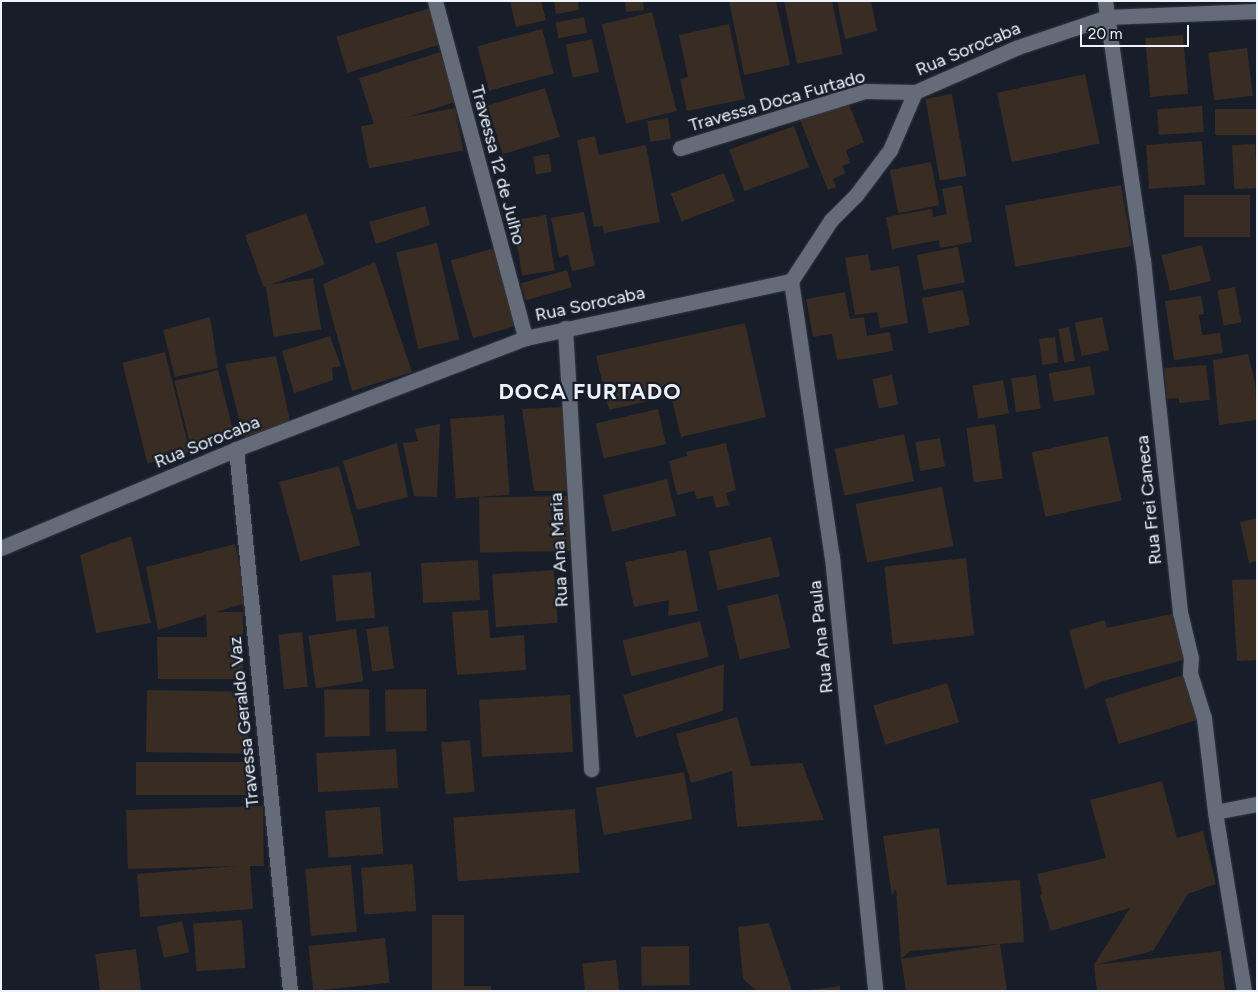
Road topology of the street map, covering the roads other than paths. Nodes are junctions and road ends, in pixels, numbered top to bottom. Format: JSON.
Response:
{"nodes":[{"id":1,"x":435,"y":1,"type":"edge"},
{"id":2,"x":1105,"y":1,"type":"edge"},
{"id":3,"x":1257,"y":11,"type":"edge"},
{"id":4,"x":1107,"y":17,"type":"junction"},
{"id":5,"x":915,"y":92,"type":"junction"},
{"id":6,"x":680,"y":148,"type":"dead end"},
{"id":7,"x":791,"y":281,"type":"junction"},
{"id":8,"x":565,"y":328,"type":"junction"},
{"id":9,"x":525,"y":338,"type":"junction"},
{"id":10,"x":236,"y":449,"type":"junction"},
{"id":11,"x":1,"y":548,"type":"edge"},
{"id":12,"x":591,"y":770,"type":"dead end"},
{"id":13,"x":1257,"y":804,"type":"edge"},
{"id":14,"x":1215,"y":812,"type":"junction"},
{"id":15,"x":290,"y":991,"type":"edge"},
{"id":16,"x":875,"y":991,"type":"edge"},
{"id":17,"x":1244,"y":991,"type":"edge"}],
"edges":[{"from":1,"to":9,"type":"street","name":"Travessa 12 de Julho"},
{"from":2,"to":4,"type":"street","name":"Rua Frei Caneca"},
{"from":3,"to":4,"type":"street","name":"Rua Sorocaba"},
{"from":4,"to":5,"type":"street","name":"Rua Sorocaba"},
{"from":4,"to":14,"type":"street","name":"Rua Frei Caneca"},
{"from":5,"to":6,"type":"street","name":"Travessa Doca Furtado"},
{"from":5,"to":7,"type":"street","name":"Rua Sorocaba"},
{"from":7,"to":8,"type":"street","name":"Rua Sorocaba"},
{"from":7,"to":16,"type":"street","name":"Rua Ana Paula"},
{"from":8,"to":9,"type":"street","name":"Rua Sorocaba"},
{"from":8,"to":12,"type":"street","name":"Rua Ana Maria"},
{"from":9,"to":10,"type":"street","name":"Rua Sorocaba"},
{"from":10,"to":11,"type":"street","name":"Rua Sorocaba"},
{"from":10,"to":15,"type":"street","name":"Travessa Geraldo Vaz"},
{"from":13,"to":14,"type":"street"},
{"from":14,"to":17,"type":"street","name":"Rua Frei Caneca"}]}
